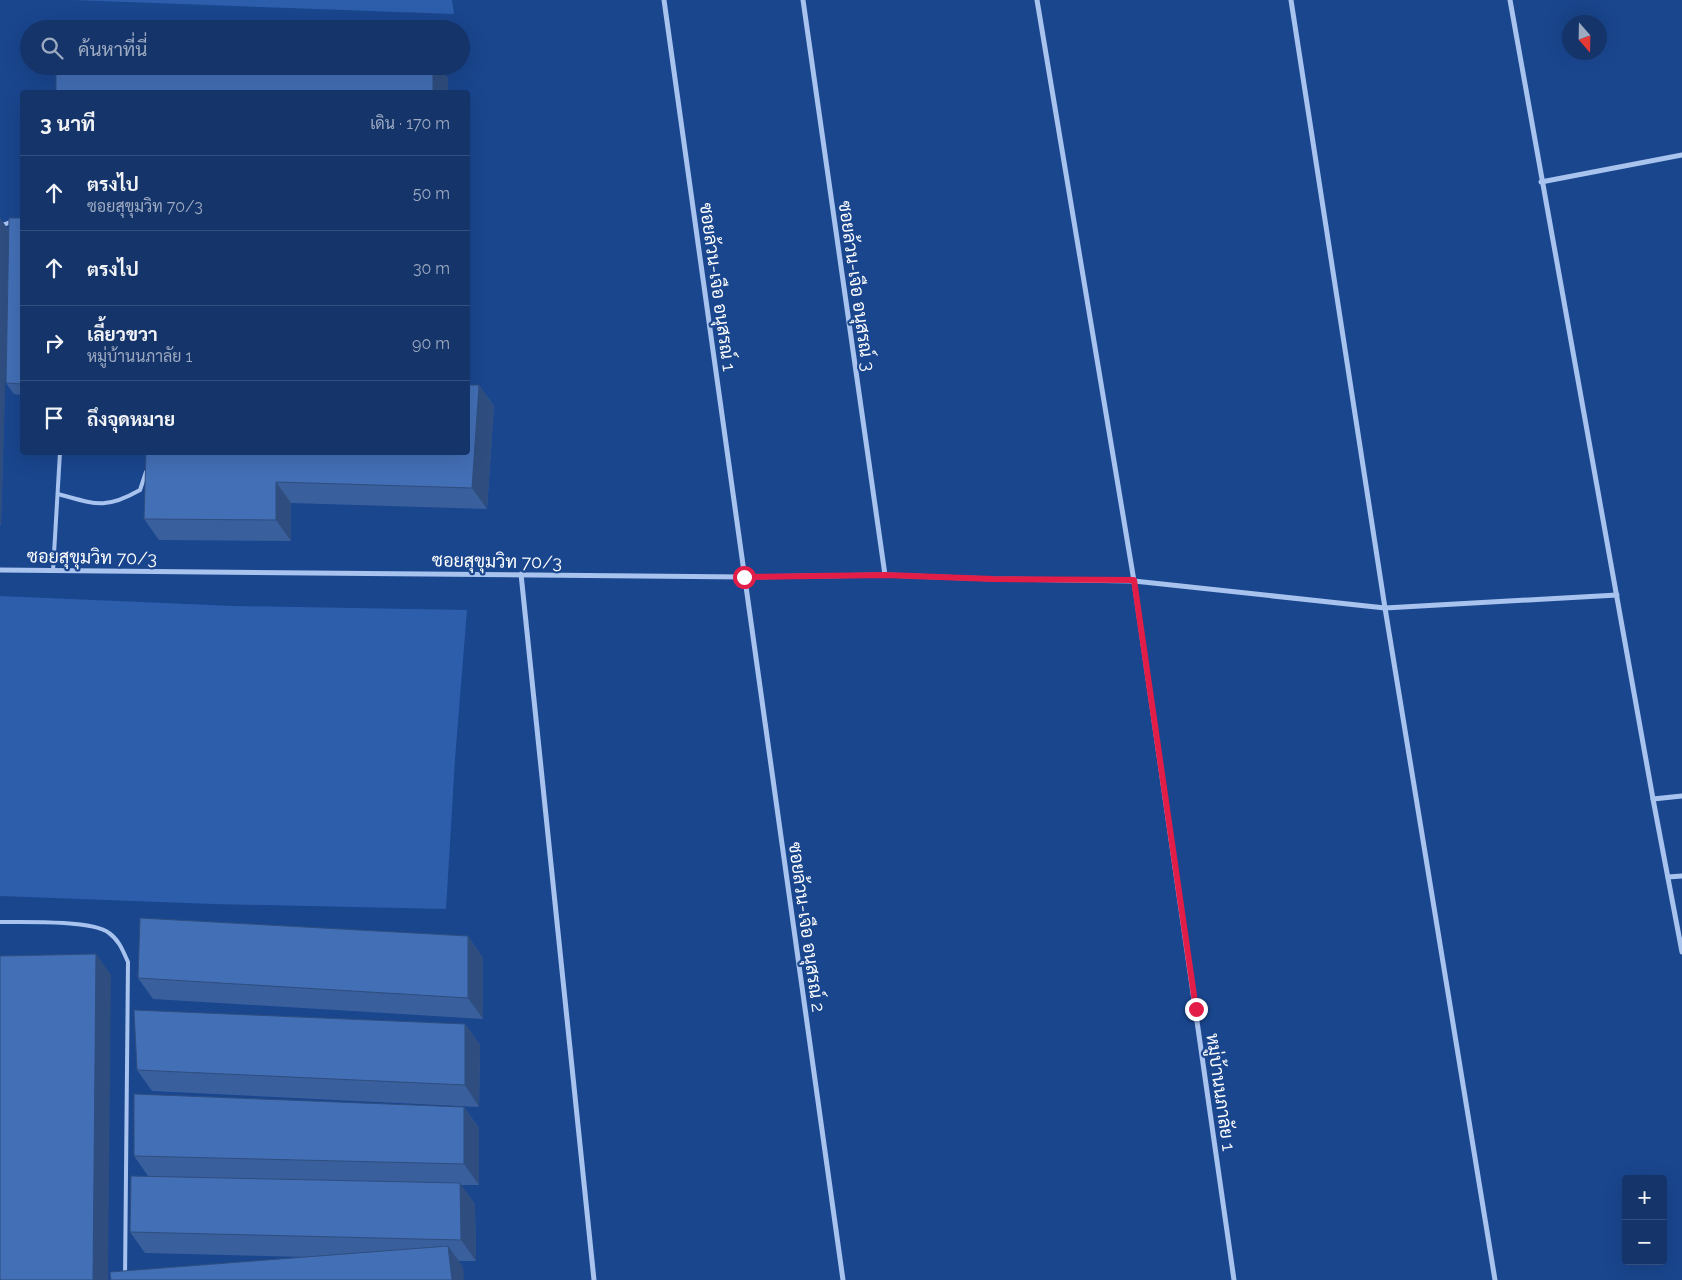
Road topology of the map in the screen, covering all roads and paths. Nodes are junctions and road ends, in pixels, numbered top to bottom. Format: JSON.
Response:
{"nodes":[{"id":1,"x":664,"y":0,"type":"edge"},
{"id":2,"x":803,"y":0,"type":"edge"},
{"id":3,"x":1037,"y":0,"type":"edge"},
{"id":4,"x":1291,"y":0,"type":"edge"},
{"id":5,"x":1510,"y":0,"type":"edge"},
{"id":6,"x":1682,"y":154,"type":"edge"},
{"id":7,"x":1541,"y":182,"type":"junction"},
{"id":8,"x":20,"y":222,"type":"edge"},
{"id":9,"x":0,"y":226,"type":"edge"},
{"id":10,"x":60,"y":455,"type":"edge"},
{"id":11,"x":146,"y":469,"type":"edge"},
{"id":12,"x":58,"y":494,"type":"junction"},
{"id":13,"x":0,"y":570,"type":"edge"},
{"id":14,"x":53,"y":571,"type":"junction"},
{"id":15,"x":521,"y":574,"type":"junction"},
{"id":16,"x":885,"y":575,"type":"junction"},
{"id":17,"x":744,"y":577,"type":"junction"},
{"id":18,"x":1134,"y":580,"type":"junction"},
{"id":19,"x":1618,"y":595,"type":"junction"},
{"id":20,"x":1385,"y":608,"type":"junction"},
{"id":21,"x":1682,"y":796,"type":"edge"},
{"id":22,"x":1653,"y":799,"type":"junction"},
{"id":23,"x":1682,"y":876,"type":"edge"},
{"id":24,"x":1668,"y":877,"type":"junction"},
{"id":25,"x":0,"y":922,"type":"edge"},
{"id":26,"x":1682,"y":952,"type":"edge"},
{"id":27,"x":125,"y":1280,"type":"edge"},
{"id":28,"x":594,"y":1280,"type":"edge"},
{"id":29,"x":843,"y":1280,"type":"edge"},
{"id":30,"x":1234,"y":1280,"type":"edge"},
{"id":31,"x":1495,"y":1280,"type":"edge"}],
"edges":[{"from":1,"to":17,"type":"street","name":"ซอยล้วน-เจือ อนุสรณ์ 1"},
{"from":2,"to":16,"type":"street","name":"ซอยล้วน-เจือ อนุสรณ์ 3"},
{"from":3,"to":18,"type":"street","name":"หมู่บ้านนภาลัย 1"},
{"from":4,"to":20,"type":"street"},
{"from":5,"to":7,"type":"street"},
{"from":6,"to":7,"type":"street"},
{"from":7,"to":19,"type":"street"},
{"from":8,"to":9,"type":"lane"},
{"from":10,"to":12,"type":"lane"},
{"from":11,"to":12,"type":"lane"},
{"from":12,"to":14,"type":"lane"},
{"from":13,"to":14,"type":"street","name":"ซอยสุขุมวิท 70/3"},
{"from":14,"to":15,"type":"street","name":"ซอยสุขุมวิท 70/3"},
{"from":15,"to":17,"type":"street","name":"ซอยสุขุมวิท 70/3"},
{"from":15,"to":28,"type":"street"},
{"from":16,"to":17,"type":"street","name":"ซอยสุขุมวิท 70/3"},
{"from":16,"to":18,"type":"street","name":"ซอยสุขุมวิท 70/3"},
{"from":17,"to":29,"type":"street","name":"ซอยล้วน-เจือ อนุสรณ์ 2"},
{"from":18,"to":20,"type":"street","name":"ซอยสุขุมวิท 70/3"},
{"from":18,"to":30,"type":"street","name":"หมู่บ้านนภาลัย 1"},
{"from":19,"to":20,"type":"street","name":"ซอยสุขุมวิท 70/3"},
{"from":19,"to":22,"type":"street"},
{"from":20,"to":31,"type":"street"},
{"from":21,"to":22,"type":"street"},
{"from":22,"to":24,"type":"street"},
{"from":23,"to":24,"type":"street"},
{"from":24,"to":26,"type":"street"},
{"from":25,"to":27,"type":"lane"}]}
